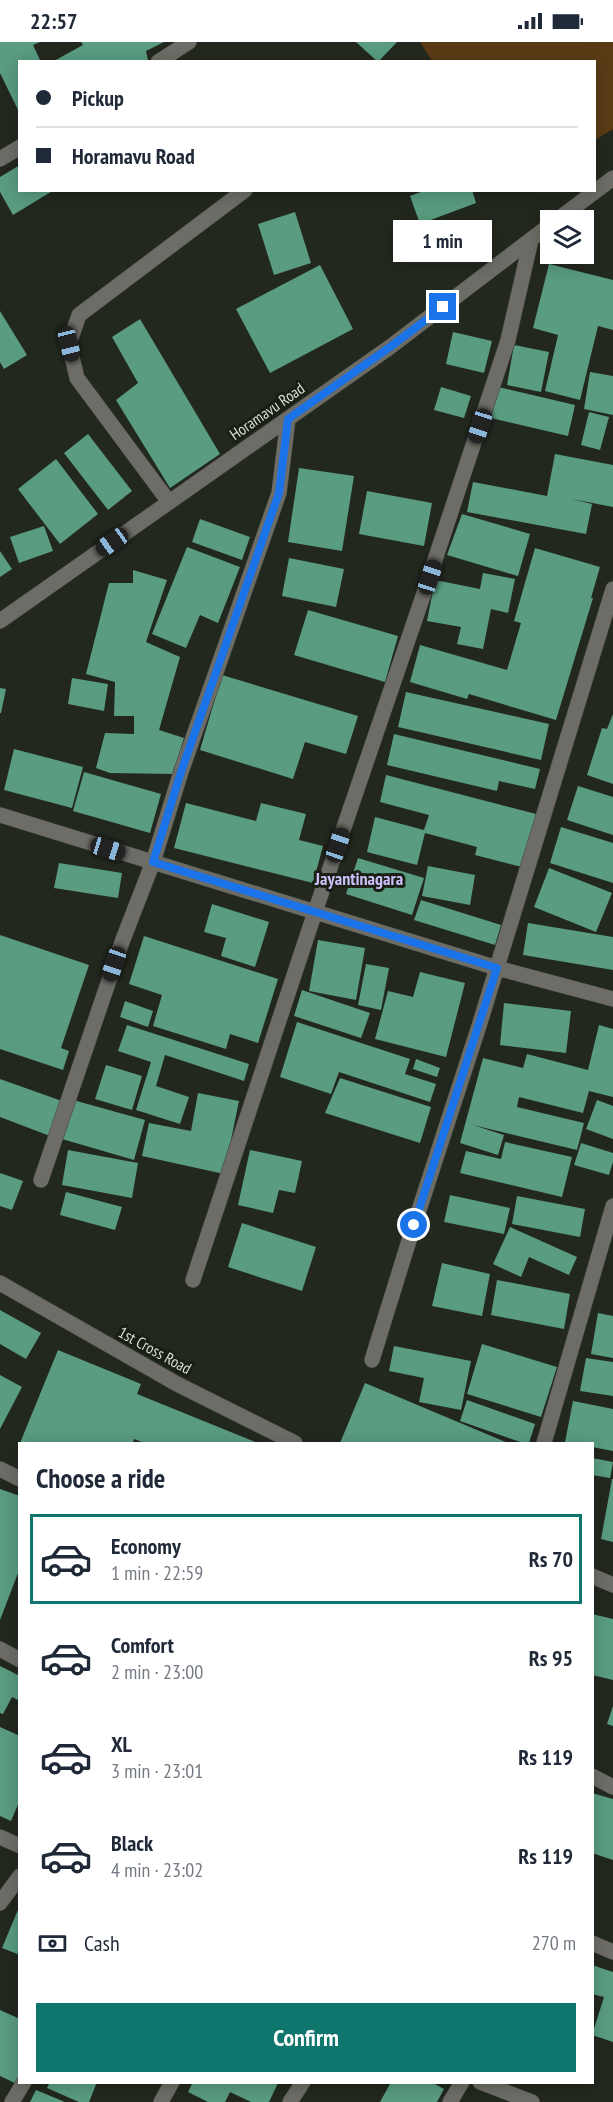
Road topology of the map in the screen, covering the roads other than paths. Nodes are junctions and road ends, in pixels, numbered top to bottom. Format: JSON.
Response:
{"nodes":[{"id":1,"x":189,"y":42,"type":"edge"},
{"id":2,"x":161,"y":60,"type":"edge"},
{"id":3,"x":18,"y":148,"type":"edge"},
{"id":4,"x":0,"y":159,"type":"edge"},
{"id":5,"x":613,"y":178,"type":"edge"},
{"id":6,"x":596,"y":191,"type":"edge"},
{"id":7,"x":241,"y":192,"type":"edge"},
{"id":8,"x":594,"y":192,"type":"edge"},
{"id":9,"x":570,"y":210,"type":"edge"},
{"id":10,"x":540,"y":233,"type":"edge"},
{"id":11,"x":531,"y":240,"type":"junction"},
{"id":12,"x":288,"y":419,"type":"junction"},
{"id":13,"x":169,"y":502,"type":"junction"},
{"id":14,"x":613,"y":589,"type":"edge"},
{"id":15,"x":0,"y":621,"type":"edge"},
{"id":16,"x":0,"y":815,"type":"edge"},
{"id":17,"x":153,"y":862,"type":"junction"},
{"id":18,"x":315,"y":912,"type":"junction"},
{"id":19,"x":497,"y":968,"type":"junction"},
{"id":20,"x":613,"y":999,"type":"edge"},
{"id":21,"x":41,"y":1180,"type":"dead end"},
{"id":22,"x":613,"y":1206,"type":"edge"},
{"id":23,"x":193,"y":1280,"type":"dead end"},
{"id":24,"x":0,"y":1283,"type":"edge"},
{"id":25,"x":372,"y":1360,"type":"dead end"},
{"id":26,"x":293,"y":1442,"type":"edge"},
{"id":27,"x":544,"y":1442,"type":"edge"},
{"id":28,"x":0,"y":1469,"type":"edge"},
{"id":29,"x":18,"y":1478,"type":"edge"},
{"id":30,"x":594,"y":1577,"type":"edge"},
{"id":31,"x":613,"y":1585,"type":"edge"},
{"id":32,"x":0,"y":1650,"type":"edge"},
{"id":33,"x":18,"y":1659,"type":"edge"},
{"id":34,"x":594,"y":1777,"type":"edge"},
{"id":35,"x":613,"y":1787,"type":"edge"},
{"id":36,"x":0,"y":1837,"type":"edge"},
{"id":37,"x":18,"y":1845,"type":"edge"},
{"id":38,"x":18,"y":1879,"type":"edge"},
{"id":39,"x":0,"y":1902,"type":"edge"},
{"id":40,"x":594,"y":1944,"type":"edge"},
{"id":41,"x":613,"y":1952,"type":"edge"},
{"id":42,"x":23,"y":2084,"type":"edge"},
{"id":43,"x":171,"y":2084,"type":"edge"},
{"id":44,"x":302,"y":2084,"type":"edge"},
{"id":45,"x":461,"y":2084,"type":"edge"},
{"id":46,"x":485,"y":2084,"type":"edge"},
{"id":47,"x":12,"y":2102,"type":"edge"},
{"id":48,"x":161,"y":2102,"type":"edge"},
{"id":49,"x":290,"y":2102,"type":"edge"},
{"id":50,"x":450,"y":2102,"type":"edge"},
{"id":51,"x":532,"y":2102,"type":"edge"}],
"edges":[{"from":1,"to":2,"type":"street"},
{"from":3,"to":4,"type":"street"},
{"from":5,"to":6,"type":"street"},
{"from":7,"to":13,"type":"street"},
{"from":8,"to":9,"type":"street"},
{"from":10,"to":11,"type":"street","name":"Horamavu Road"},
{"from":11,"to":12,"type":"street","name":"Horamavu Road"},
{"from":11,"to":18,"type":"street"},
{"from":12,"to":13,"type":"street","name":"Horamavu Road"},
{"from":12,"to":17,"type":"street"},
{"from":13,"to":15,"type":"street","name":"Horamavu Road"},
{"from":14,"to":19,"type":"street"},
{"from":16,"to":17,"type":"street"},
{"from":17,"to":18,"type":"street"},
{"from":17,"to":21,"type":"street"},
{"from":18,"to":19,"type":"street"},
{"from":18,"to":23,"type":"street"},
{"from":19,"to":20,"type":"street"},
{"from":19,"to":25,"type":"street"},
{"from":22,"to":27,"type":"street"},
{"from":24,"to":26,"type":"street","name":"1st Cross Road"},
{"from":28,"to":29,"type":"street"},
{"from":30,"to":31,"type":"street"},
{"from":32,"to":33,"type":"street"},
{"from":34,"to":35,"type":"street"},
{"from":36,"to":37,"type":"street"},
{"from":38,"to":39,"type":"street"},
{"from":40,"to":41,"type":"street"},
{"from":42,"to":47,"type":"street"},
{"from":43,"to":48,"type":"street"},
{"from":44,"to":49,"type":"street"},
{"from":45,"to":50,"type":"street"},
{"from":46,"to":51,"type":"street"}]}
